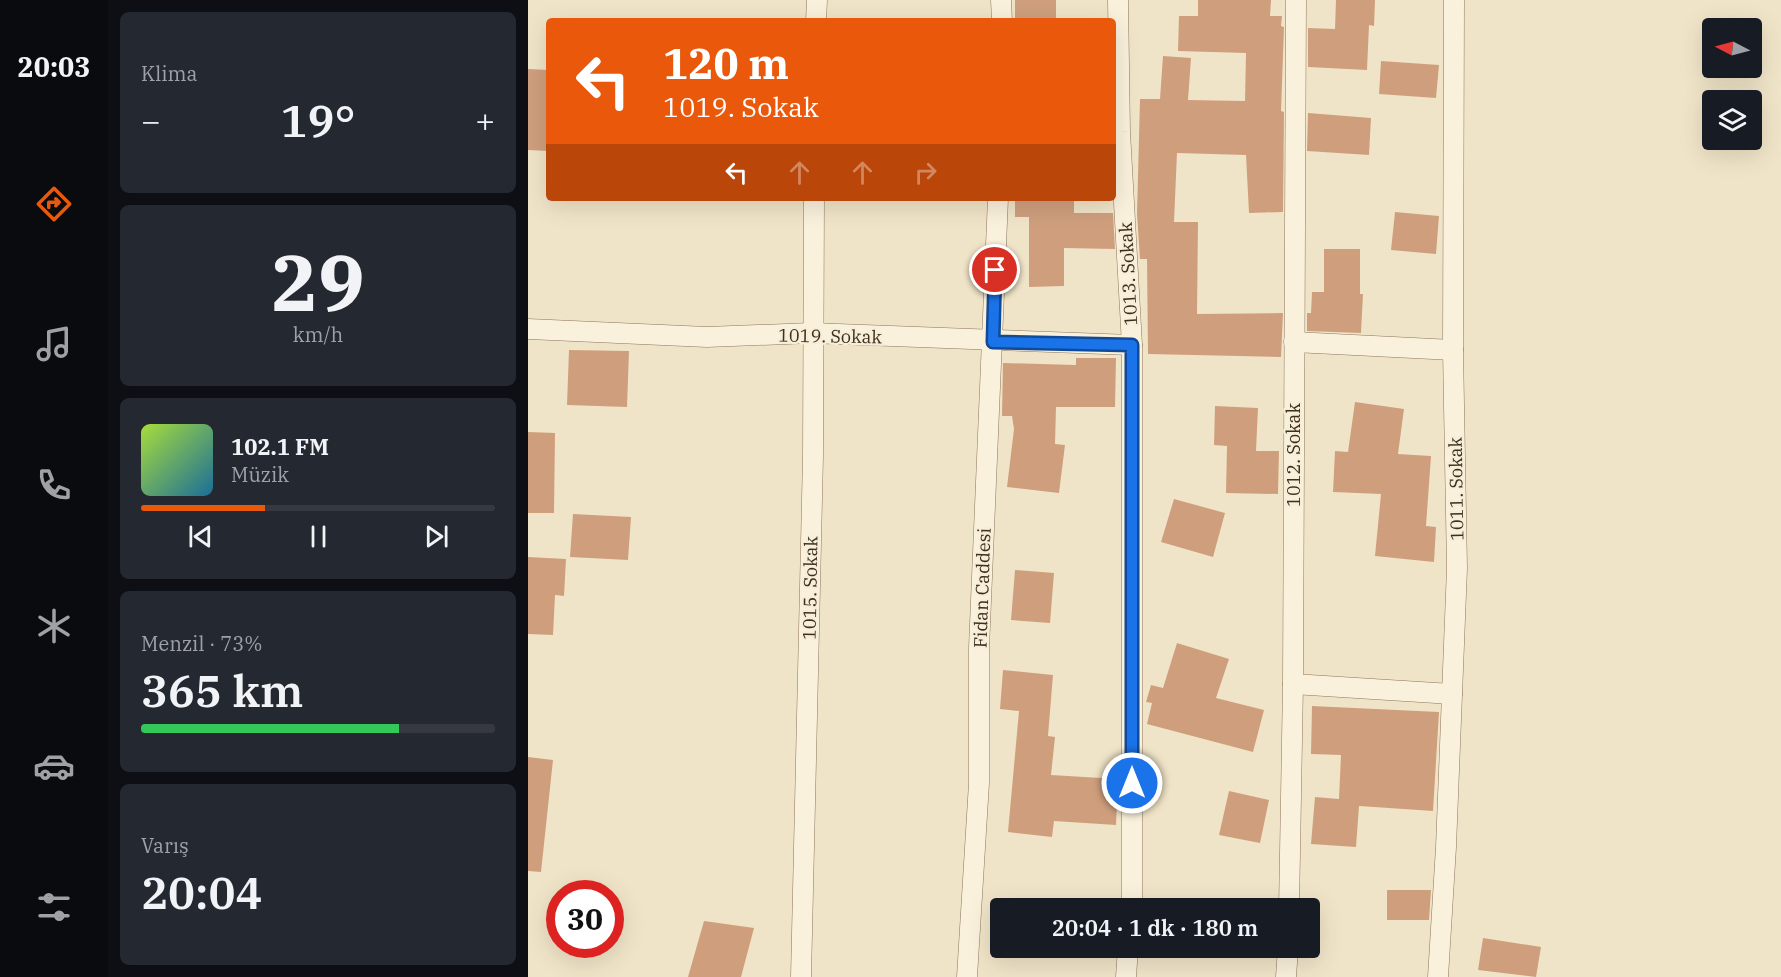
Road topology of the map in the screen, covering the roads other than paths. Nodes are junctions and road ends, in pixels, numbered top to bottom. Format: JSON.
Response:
{"nodes":[{"id":1,"x":817,"y":0,"type":"edge"},
{"id":2,"x":1001,"y":0,"type":"edge"},
{"id":3,"x":1118,"y":0,"type":"edge"},
{"id":4,"x":1296,"y":0,"type":"edge"},
{"id":5,"x":1454,"y":0,"type":"edge"},
{"id":6,"x":816,"y":18,"type":"edge"},
{"id":7,"x":1002,"y":18,"type":"edge"},
{"id":8,"x":814,"y":201,"type":"edge"},
{"id":9,"x":998,"y":201,"type":"edge"},
{"id":10,"x":528,"y":329,"type":"edge"},
{"id":11,"x":811,"y":333,"type":"junction"},
{"id":12,"x":993,"y":342,"type":"junction"},
{"id":13,"x":1294,"y":342,"type":"junction"},
{"id":14,"x":1132,"y":345,"type":"junction"},
{"id":15,"x":1453,"y":350,"type":"junction"},
{"id":16,"x":1293,"y":684,"type":"junction"},
{"id":17,"x":1452,"y":694,"type":"junction"},
{"id":18,"x":1132,"y":898,"type":"edge"},
{"id":19,"x":1289,"y":898,"type":"edge"},
{"id":20,"x":1127,"y":958,"type":"edge"},
{"id":21,"x":1287,"y":958,"type":"edge"},
{"id":22,"x":801,"y":977,"type":"edge"},
{"id":23,"x":967,"y":977,"type":"edge"},
{"id":24,"x":1126,"y":977,"type":"edge"},
{"id":25,"x":1286,"y":977,"type":"edge"},
{"id":26,"x":1438,"y":977,"type":"edge"}],
"edges":[{"from":1,"to":6,"type":"street"},
{"from":2,"to":7,"type":"street"},
{"from":3,"to":14,"type":"street","name":"1013. Sokak"},
{"from":4,"to":13,"type":"street","name":"1012. Sokak"},
{"from":5,"to":15,"type":"street","name":"1011. Sokak"},
{"from":8,"to":11,"type":"street","name":"1015. Sokak"},
{"from":9,"to":12,"type":"street","name":"Fidan Caddesi"},
{"from":10,"to":11,"type":"street","name":"1019. Sokak"},
{"from":11,"to":12,"type":"street","name":"1019. Sokak"},
{"from":11,"to":22,"type":"street","name":"1015. Sokak"},
{"from":12,"to":14,"type":"street","name":"1019. Sokak"},
{"from":12,"to":23,"type":"street","name":"Fidan Caddesi"},
{"from":13,"to":15,"type":"street"},
{"from":13,"to":16,"type":"street","name":"1012. Sokak"},
{"from":14,"to":18,"type":"street","name":"1013. Sokak"},
{"from":15,"to":17,"type":"street","name":"1011. Sokak"},
{"from":16,"to":17,"type":"street"},
{"from":16,"to":19,"type":"street","name":"1012. Sokak"},
{"from":17,"to":26,"type":"street","name":"1011. Sokak"},
{"from":20,"to":24,"type":"street"},
{"from":21,"to":25,"type":"street"}]}
